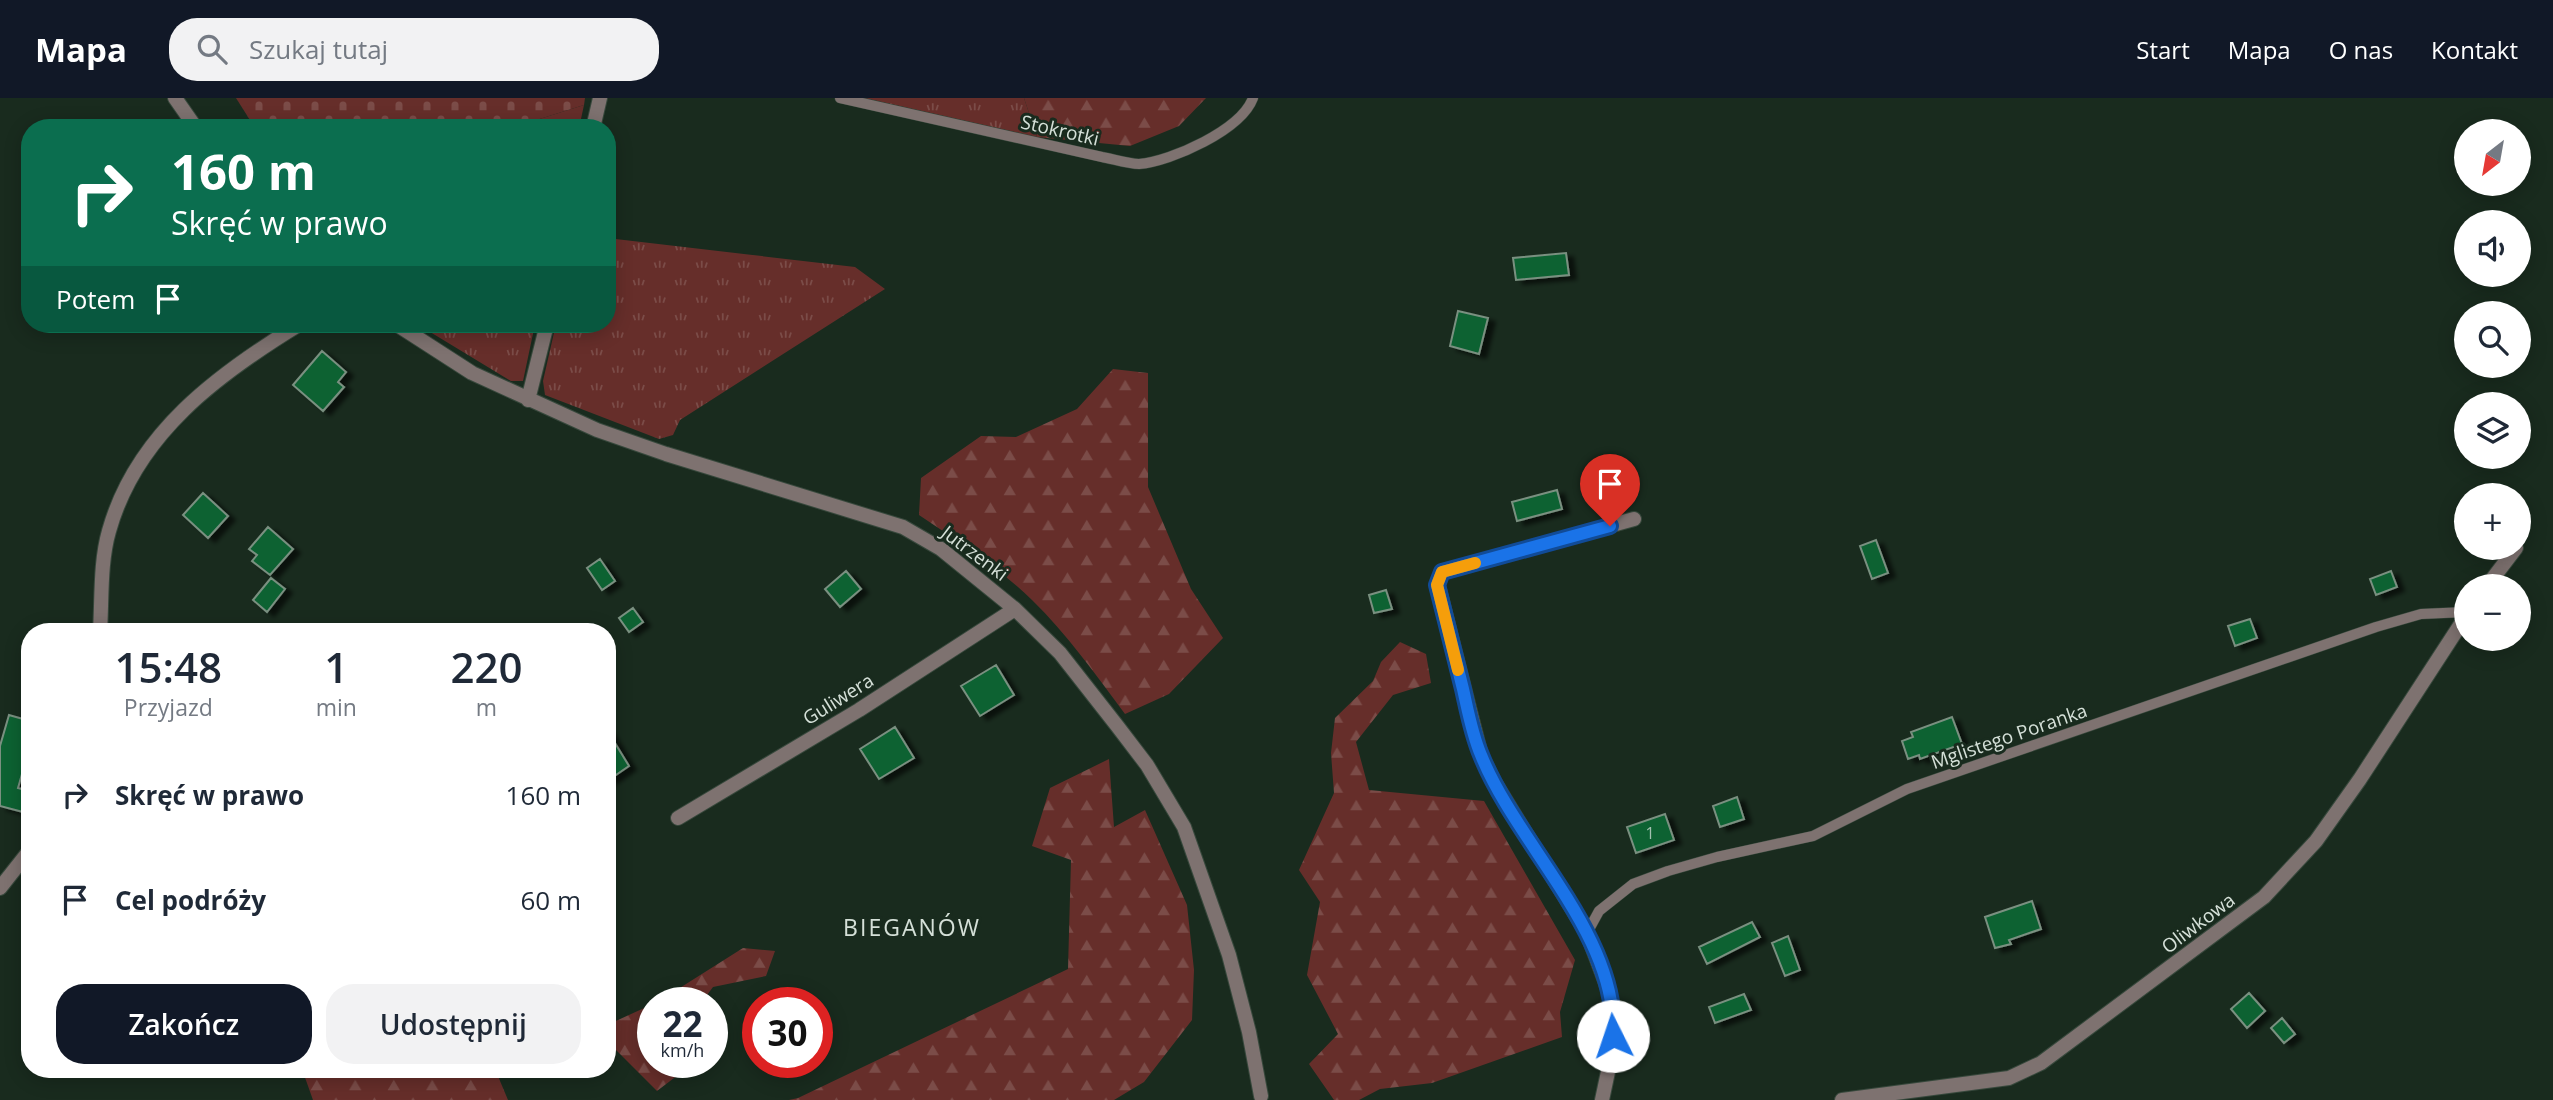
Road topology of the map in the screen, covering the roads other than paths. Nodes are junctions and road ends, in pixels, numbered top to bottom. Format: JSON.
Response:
{"nodes":[{"id":1,"x":176,"y":98,"type":"edge"},
{"id":2,"x":600,"y":98,"type":"edge"},
{"id":3,"x":841,"y":98,"type":"edge"},
{"id":4,"x":1253,"y":98,"type":"edge"},
{"id":5,"x":190,"y":119,"type":"edge"},
{"id":6,"x":595,"y":119,"type":"edge"},
{"id":7,"x":285,"y":333,"type":"edge"},
{"id":8,"x":410,"y":333,"type":"edge"},
{"id":9,"x":545,"y":333,"type":"edge"},
{"id":10,"x":528,"y":400,"type":"junction"},
{"id":11,"x":1634,"y":519,"type":"dead end"},
{"id":12,"x":2507,"y":560,"type":"edge"},
{"id":13,"x":2496,"y":574,"type":"edge"},
{"id":14,"x":1015,"y":608,"type":"junction"},
{"id":15,"x":2454,"y":614,"type":"edge"},
{"id":16,"x":101,"y":623,"type":"edge"},
{"id":17,"x":2454,"y":633,"type":"edge"},
{"id":18,"x":678,"y":818,"type":"dead end"},
{"id":19,"x":21,"y":861,"type":"edge"},
{"id":20,"x":0,"y":888,"type":"edge"},
{"id":21,"x":1587,"y":933,"type":"junction"},
{"id":22,"x":1261,"y":1099,"type":"edge"},
{"id":23,"x":1602,"y":1100,"type":"edge"},
{"id":24,"x":1842,"y":1100,"type":"edge"}],
"edges":[{"from":1,"to":5,"type":"street"},
{"from":2,"to":6,"type":"street"},
{"from":3,"to":4,"type":"lane","name":"Stokrotki"},
{"from":7,"to":16,"type":"street"},
{"from":8,"to":10,"type":"street","name":"Jutrzenki"},
{"from":9,"to":10,"type":"street"},
{"from":10,"to":14,"type":"street","name":"Jutrzenki"},
{"from":11,"to":21,"type":"street"},
{"from":12,"to":13,"type":"street"},
{"from":14,"to":18,"type":"street","name":"Guliwera"},
{"from":14,"to":22,"type":"street","name":"Jutrzenki"},
{"from":15,"to":21,"type":"lane","name":"Mglistego Poranka"},
{"from":17,"to":24,"type":"street","name":"Oliwkowa"},
{"from":19,"to":20,"type":"street"},
{"from":21,"to":23,"type":"street"}]}
